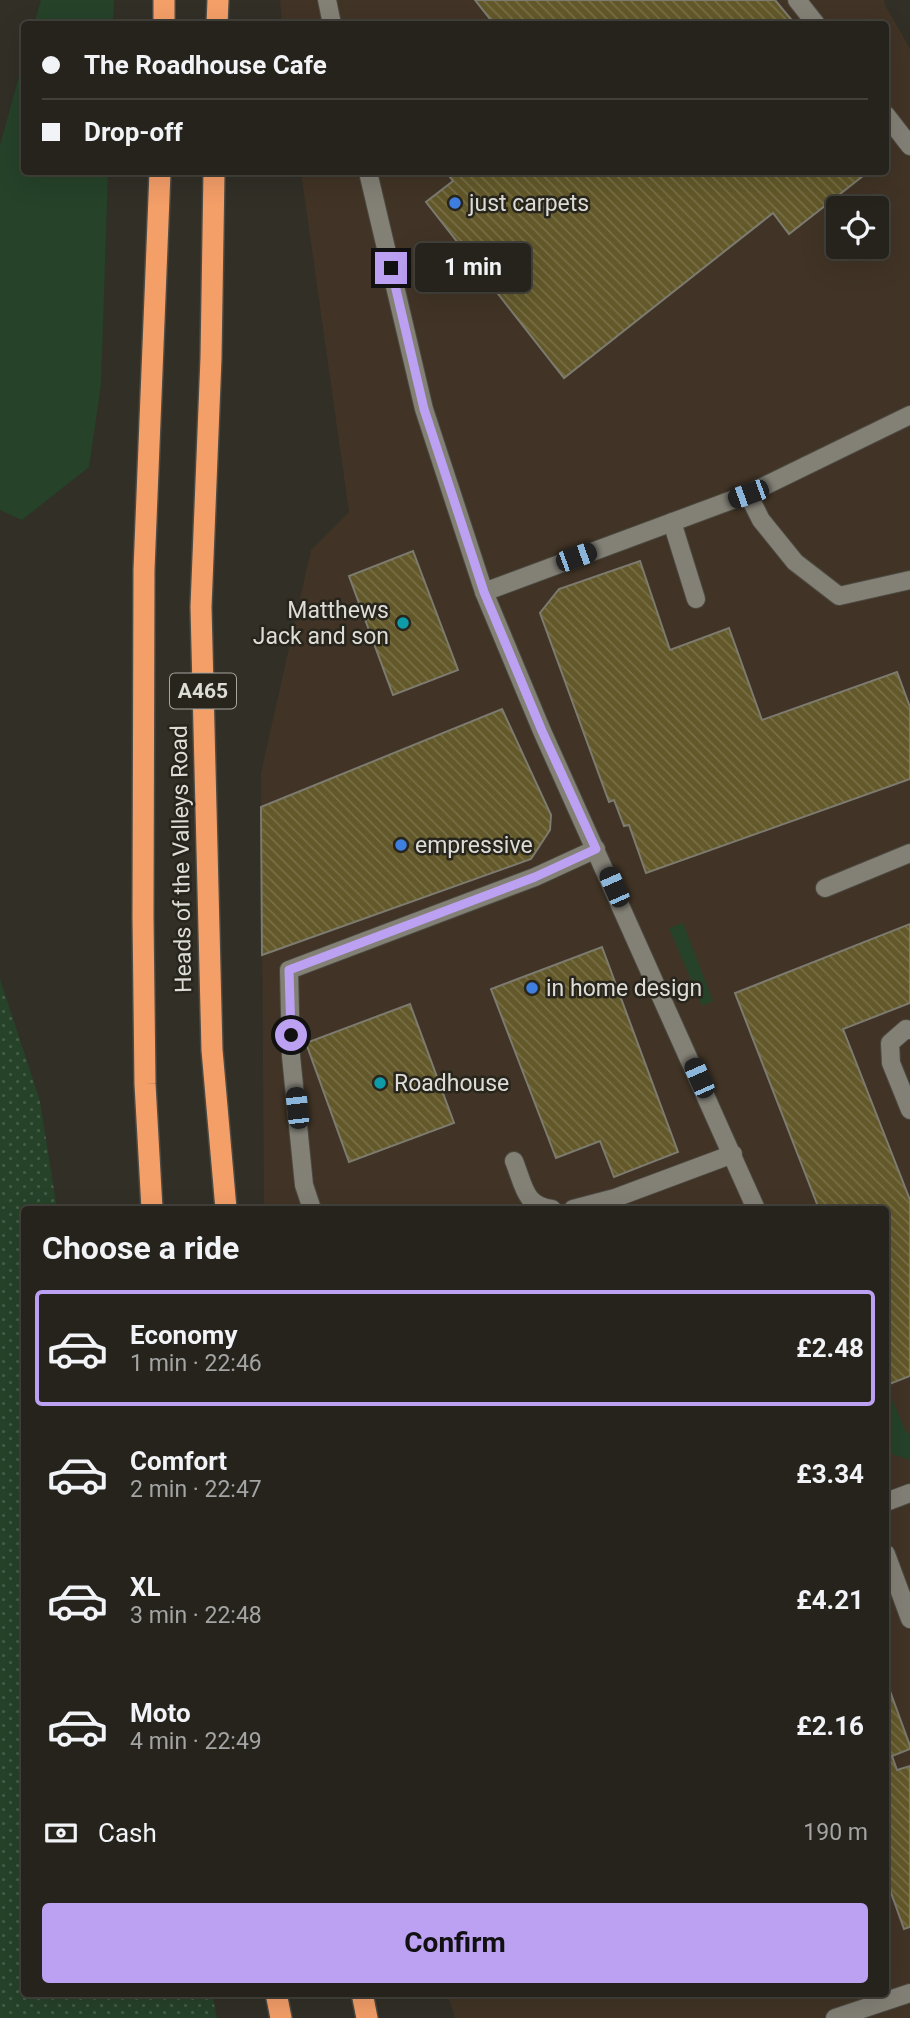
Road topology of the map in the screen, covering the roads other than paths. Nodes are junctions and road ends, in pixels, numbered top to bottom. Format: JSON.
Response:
{"nodes":[{"id":1,"x":164,"y":0,"type":"edge"},
{"id":2,"x":218,"y":0,"type":"edge"},
{"id":3,"x":327,"y":0,"type":"edge"},
{"id":4,"x":797,"y":0,"type":"edge"},
{"id":5,"x":164,"y":21,"type":"edge"},
{"id":6,"x":217,"y":21,"type":"edge"},
{"id":7,"x":331,"y":21,"type":"edge"},
{"id":8,"x":814,"y":21,"type":"edge"},
{"id":9,"x":889,"y":119,"type":"edge"},
{"id":10,"x":910,"y":146,"type":"edge"},
{"id":11,"x":160,"y":175,"type":"edge"},
{"id":12,"x":214,"y":175,"type":"edge"},
{"id":13,"x":369,"y":175,"type":"edge"},
{"id":14,"x":910,"y":415,"type":"edge"},
{"id":15,"x":748,"y":494,"type":"junction"},
{"id":16,"x":672,"y":522,"type":"junction"},
{"id":17,"x":910,"y":580,"type":"edge"},
{"id":18,"x":484,"y":592,"type":"junction"},
{"id":19,"x":696,"y":599,"type":"dead end"},
{"id":20,"x":596,"y":849,"type":"junction"},
{"id":21,"x":910,"y":853,"type":"edge"},
{"id":22,"x":825,"y":888,"type":"dead end"},
{"id":23,"x":910,"y":1030,"type":"edge"},
{"id":24,"x":910,"y":1110,"type":"edge"},
{"id":25,"x":733,"y":1154,"type":"junction"},
{"id":26,"x":514,"y":1161,"type":"dead end"},
{"id":27,"x":152,"y":1206,"type":"edge"},
{"id":28,"x":226,"y":1206,"type":"edge"},
{"id":29,"x":311,"y":1206,"type":"edge"},
{"id":30,"x":536,"y":1206,"type":"edge"},
{"id":31,"x":584,"y":1206,"type":"edge"},
{"id":32,"x":755,"y":1206,"type":"edge"},
{"id":33,"x":910,"y":1493,"type":"edge"},
{"id":34,"x":889,"y":1501,"type":"edge"},
{"id":35,"x":889,"y":1562,"type":"edge"},
{"id":36,"x":910,"y":1619,"type":"edge"},
{"id":37,"x":910,"y":1993,"type":"edge"},
{"id":38,"x":277,"y":1997,"type":"edge"},
{"id":39,"x":363,"y":1997,"type":"edge"},
{"id":40,"x":281,"y":2018,"type":"edge"},
{"id":41,"x":367,"y":2018,"type":"edge"},
{"id":42,"x":835,"y":2018,"type":"edge"}],
"edges":[{"from":1,"to":5,"type":"highway"},
{"from":2,"to":6,"type":"highway"},
{"from":3,"to":7,"type":"street"},
{"from":4,"to":8,"type":"street"},
{"from":9,"to":10,"type":"street"},
{"from":11,"to":27,"type":"highway","name":"Heads of the Valleys Road","number":"A465"},
{"from":12,"to":28,"type":"highway","name":"Heads of the Valleys Road","number":"A465"},
{"from":13,"to":18,"type":"street"},
{"from":14,"to":15,"type":"street"},
{"from":15,"to":16,"type":"street"},
{"from":15,"to":17,"type":"street"},
{"from":16,"to":18,"type":"street"},
{"from":16,"to":19,"type":"street"},
{"from":18,"to":20,"type":"street"},
{"from":20,"to":25,"type":"street"},
{"from":20,"to":29,"type":"street"},
{"from":21,"to":22,"type":"street"},
{"from":23,"to":24,"type":"street"},
{"from":25,"to":31,"type":"street"},
{"from":25,"to":32,"type":"street"},
{"from":26,"to":30,"type":"street"},
{"from":33,"to":34,"type":"street"},
{"from":35,"to":36,"type":"street"},
{"from":37,"to":42,"type":"street"},
{"from":38,"to":40,"type":"highway"},
{"from":39,"to":41,"type":"highway"}]}
